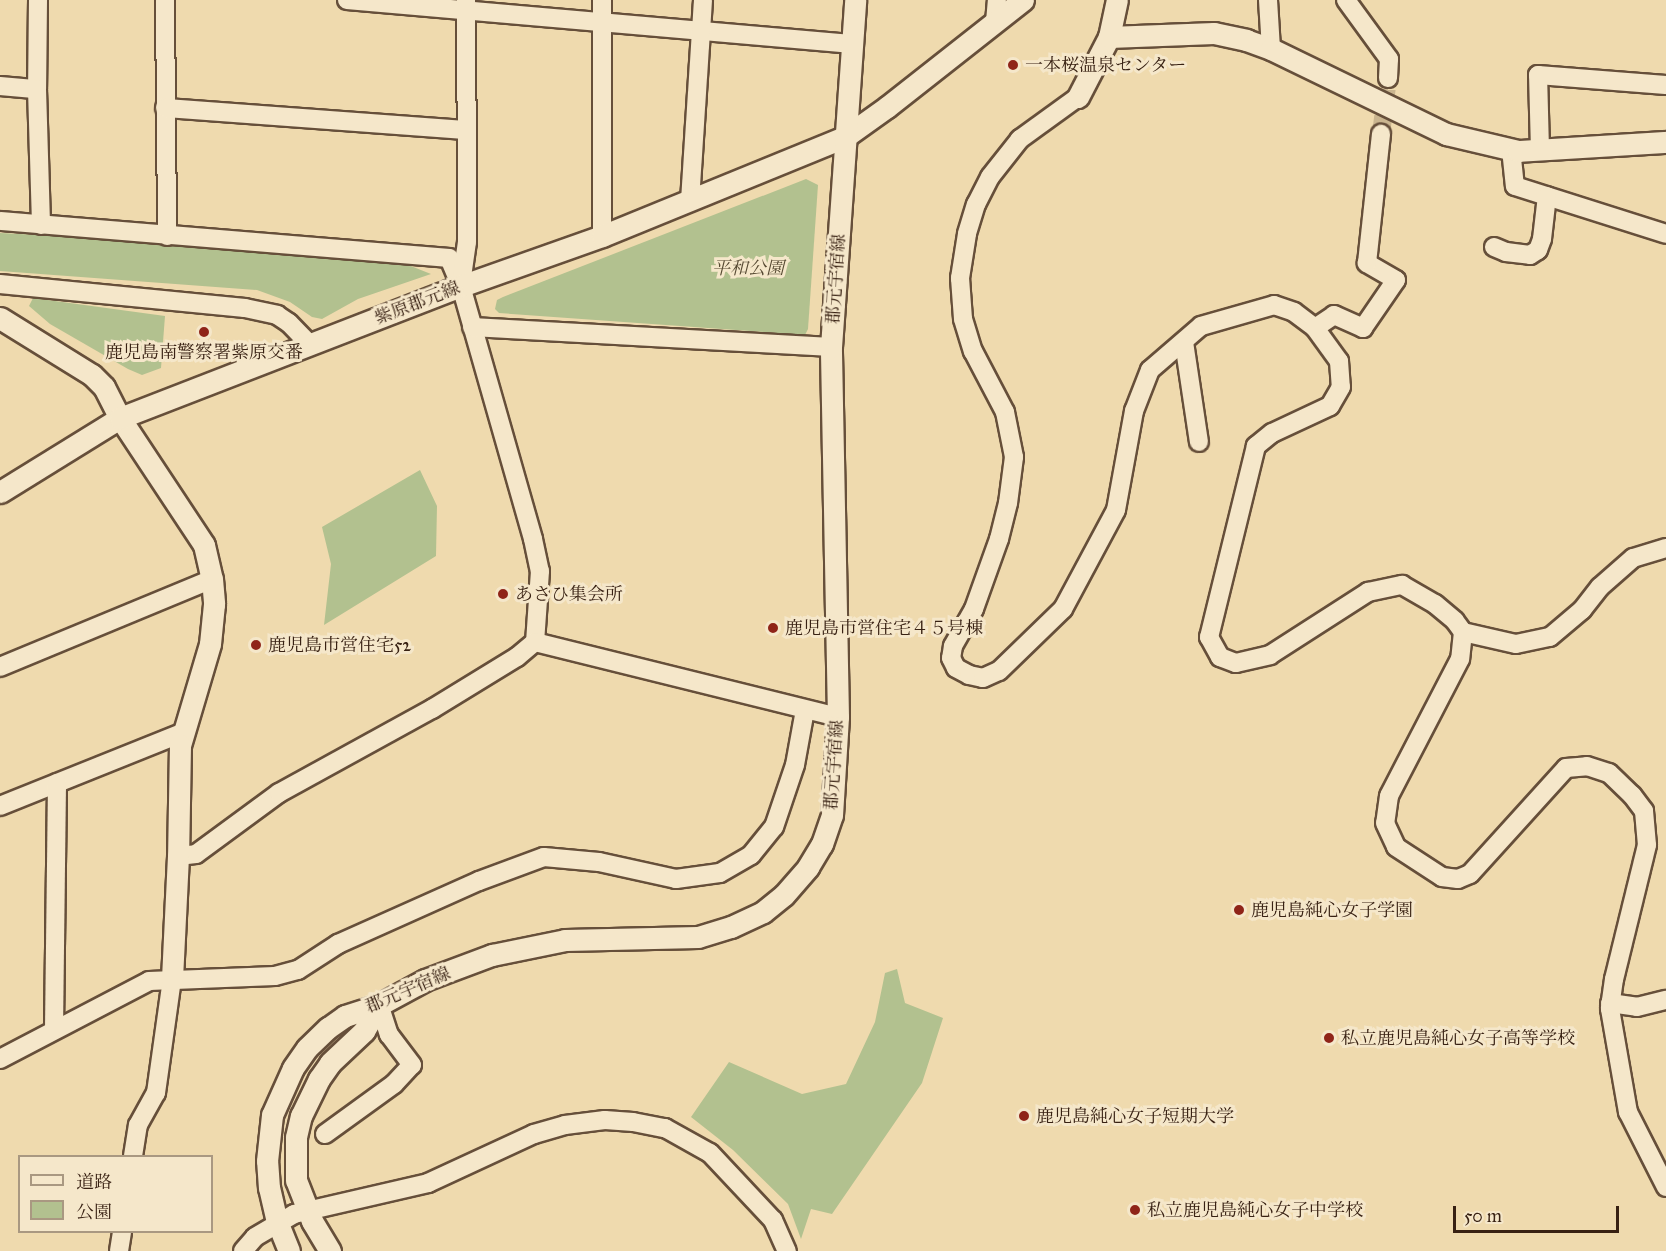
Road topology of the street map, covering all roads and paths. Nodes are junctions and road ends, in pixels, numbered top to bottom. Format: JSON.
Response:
{"nodes":[{"id":1,"x":38,"y":0,"type":"edge"},
{"id":2,"x":165,"y":0,"type":"edge"},
{"id":3,"x":347,"y":0,"type":"edge"},
{"id":4,"x":602,"y":0,"type":"edge"},
{"id":5,"x":703,"y":0,"type":"edge"},
{"id":6,"x":855,"y":0,"type":"edge"},
{"id":7,"x":997,"y":0,"type":"edge"},
{"id":8,"x":1023,"y":0,"type":"edge"},
{"id":9,"x":1117,"y":0,"type":"edge"},
{"id":10,"x":1268,"y":0,"type":"edge"},
{"id":11,"x":1347,"y":0,"type":"edge"},
{"id":12,"x":466,"y":6,"type":"edge"},
{"id":13,"x":995,"y":22,"type":"junction"},
{"id":14,"x":602,"y":23,"type":"junction"},
{"id":15,"x":701,"y":32,"type":"junction"},
{"id":16,"x":1109,"y":37,"type":"junction"},
{"id":17,"x":852,"y":44,"type":"junction"},
{"id":18,"x":1271,"y":49,"type":"junction"},
{"id":19,"x":1388,"y":78,"type":"tunnel mouth"},
{"id":20,"x":1666,"y":85,"type":"edge"},
{"id":21,"x":0,"y":86,"type":"edge"},
{"id":22,"x":37,"y":89,"type":"junction"},
{"id":23,"x":1078,"y":97,"type":"joint"},
{"id":24,"x":165,"y":108,"type":"junction"},
{"id":25,"x":466,"y":130,"type":"junction"},
{"id":26,"x":1381,"y":134,"type":"tunnel mouth"},
{"id":27,"x":845,"y":137,"type":"junction"},
{"id":28,"x":1666,"y":142,"type":"edge"},
{"id":29,"x":1511,"y":149,"type":"junction"},
{"id":30,"x":1540,"y":150,"type":"junction"},
{"id":31,"x":1547,"y":196,"type":"junction"},
{"id":32,"x":690,"y":201,"type":"junction"},
{"id":33,"x":0,"y":221,"type":"edge"},
{"id":34,"x":42,"y":225,"type":"junction"},
{"id":35,"x":1666,"y":234,"type":"edge"},
{"id":36,"x":166,"y":236,"type":"junction"},
{"id":37,"x":602,"y":236,"type":"junction"},
{"id":38,"x":1494,"y":247,"type":"dead end"},
{"id":39,"x":0,"y":284,"type":"edge"},
{"id":40,"x":461,"y":286,"type":"junction"},
{"id":41,"x":0,"y":318,"type":"edge"},
{"id":42,"x":472,"y":327,"type":"junction"},
{"id":43,"x":1315,"y":328,"type":"junction"},
{"id":44,"x":1184,"y":342,"type":"junction"},
{"id":45,"x":309,"y":344,"type":"junction"},
{"id":46,"x":831,"y":347,"type":"junction"},
{"id":47,"x":120,"y":418,"type":"junction"},
{"id":48,"x":1199,"y":442,"type":"dead end"},
{"id":49,"x":0,"y":492,"type":"edge"},
{"id":50,"x":1666,"y":548,"type":"edge"},
{"id":51,"x":212,"y":579,"type":"junction"},
{"id":52,"x":1463,"y":632,"type":"junction"},
{"id":53,"x":535,"y":642,"type":"junction"},
{"id":54,"x":0,"y":667,"type":"edge"},
{"id":55,"x":805,"y":710,"type":"junction"},
{"id":56,"x":838,"y":717,"type":"junction"},
{"id":57,"x":184,"y":732,"type":"junction"},
{"id":58,"x":57,"y":783,"type":"junction"},
{"id":59,"x":0,"y":806,"type":"edge"},
{"id":60,"x":178,"y":856,"type":"junction"},
{"id":61,"x":172,"y":979,"type":"junction"},
{"id":62,"x":1666,"y":1000,"type":"edge"},
{"id":63,"x":1610,"y":1003,"type":"junction"},
{"id":64,"x":379,"y":1005,"type":"junction"},
{"id":65,"x":54,"y":1029,"type":"junction"},
{"id":66,"x":0,"y":1059,"type":"edge"},
{"id":67,"x":326,"y":1134,"type":"dead end"},
{"id":68,"x":133,"y":1155,"type":"edge"},
{"id":69,"x":1666,"y":1187,"type":"edge"},
{"id":70,"x":308,"y":1211,"type":"junction"},
{"id":71,"x":277,"y":1222,"type":"junction"},
{"id":72,"x":122,"y":1233,"type":"edge"},
{"id":73,"x":118,"y":1251,"type":"edge"},
{"id":74,"x":243,"y":1251,"type":"edge"},
{"id":75,"x":289,"y":1251,"type":"edge"},
{"id":76,"x":330,"y":1251,"type":"edge"},
{"id":77,"x":787,"y":1251,"type":"edge"}],
"edges":[{"from":1,"to":22,"type":"street"},
{"from":2,"to":24,"type":"street"},
{"from":3,"to":12,"type":"street"},
{"from":4,"to":14,"type":"street"},
{"from":5,"to":15,"type":"street"},
{"from":6,"to":17,"type":"street","name":"郡元宇宿線"},
{"from":7,"to":13,"type":"street"},
{"from":8,"to":13,"type":"street","name":"紫原郡元線"},
{"from":9,"to":16,"type":"street"},
{"from":10,"to":18,"type":"street"},
{"from":11,"to":19,"type":"street"},
{"from":12,"to":14,"type":"street"},
{"from":12,"to":25,"type":"street"},
{"from":13,"to":27,"type":"street","name":"紫原郡元線"},
{"from":14,"to":15,"type":"street"},
{"from":14,"to":37,"type":"street"},
{"from":15,"to":17,"type":"street"},
{"from":15,"to":32,"type":"street"},
{"from":16,"to":18,"type":"street"},
{"from":16,"to":23,"type":"street"},
{"from":17,"to":27,"type":"street","name":"郡元宇宿線"},
{"from":18,"to":29,"type":"street"},
{"from":20,"to":30,"type":"street"},
{"from":21,"to":22,"type":"street"},
{"from":22,"to":34,"type":"street"},
{"from":23,"to":44,"type":"street"},
{"from":24,"to":25,"type":"street"},
{"from":24,"to":36,"type":"street"},
{"from":25,"to":40,"type":"street"},
{"from":26,"to":43,"type":"street"},
{"from":27,"to":32,"type":"street","name":"紫原郡元線"},
{"from":27,"to":46,"type":"street","name":"郡元宇宿線"},
{"from":28,"to":30,"type":"street"},
{"from":29,"to":30,"type":"street"},
{"from":29,"to":31,"type":"street"},
{"from":31,"to":35,"type":"street"},
{"from":31,"to":38,"type":"street"},
{"from":32,"to":37,"type":"street","name":"紫原郡元線"},
{"from":33,"to":34,"type":"street"},
{"from":34,"to":36,"type":"street"},
{"from":36,"to":40,"type":"street"},
{"from":37,"to":40,"type":"street","name":"紫原郡元線"},
{"from":39,"to":45,"type":"street"},
{"from":40,"to":42,"type":"street"},
{"from":40,"to":45,"type":"street","name":"紫原郡元線"},
{"from":41,"to":47,"type":"street"},
{"from":42,"to":46,"type":"street"},
{"from":42,"to":53,"type":"street"},
{"from":43,"to":44,"type":"street"},
{"from":43,"to":52,"type":"street"},
{"from":44,"to":48,"type":"street"},
{"from":45,"to":47,"type":"street","name":"紫原郡元線"},
{"from":46,"to":56,"type":"street","name":"郡元宇宿線"},
{"from":47,"to":49,"type":"street","name":"紫原郡元線"},
{"from":47,"to":51,"type":"street"},
{"from":50,"to":52,"type":"street"},
{"from":51,"to":54,"type":"street"},
{"from":51,"to":57,"type":"street"},
{"from":52,"to":63,"type":"street"},
{"from":53,"to":55,"type":"street"},
{"from":53,"to":60,"type":"street"},
{"from":55,"to":56,"type":"street"},
{"from":55,"to":61,"type":"street"},
{"from":56,"to":64,"type":"street","name":"郡元宇宿線"},
{"from":57,"to":58,"type":"street"},
{"from":57,"to":60,"type":"street"},
{"from":58,"to":59,"type":"street"},
{"from":58,"to":65,"type":"street"},
{"from":60,"to":61,"type":"street"},
{"from":61,"to":65,"type":"street"},
{"from":61,"to":68,"type":"street"},
{"from":62,"to":63,"type":"street"},
{"from":63,"to":69,"type":"street"},
{"from":64,"to":67,"type":"street"},
{"from":64,"to":70,"type":"street"},
{"from":64,"to":71,"type":"street","name":"郡元宇宿線"},
{"from":65,"to":66,"type":"street"},
{"from":70,"to":71,"type":"street"},
{"from":70,"to":76,"type":"street"},
{"from":70,"to":77,"type":"street"},
{"from":71,"to":74,"type":"street"},
{"from":71,"to":75,"type":"street","name":"郡元宇宿線"},
{"from":72,"to":73,"type":"street"}]}
